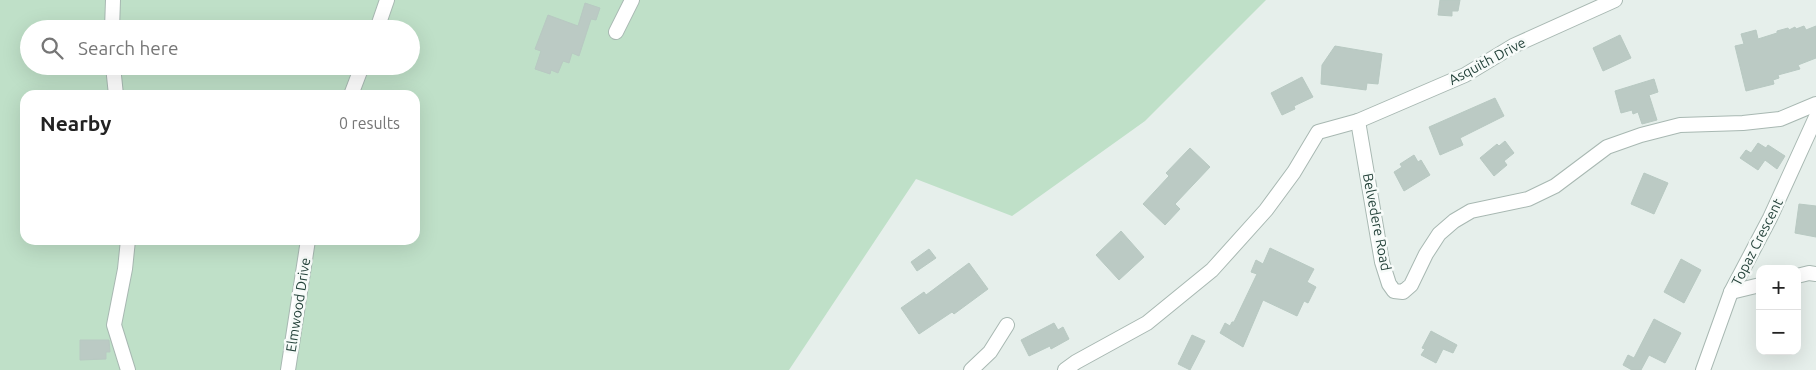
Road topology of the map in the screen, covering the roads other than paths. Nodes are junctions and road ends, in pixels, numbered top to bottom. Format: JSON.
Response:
{"nodes":[{"id":1,"x":113,"y":0,"type":"edge"},
{"id":2,"x":387,"y":0,"type":"edge"},
{"id":3,"x":632,"y":0,"type":"edge"},
{"id":4,"x":1615,"y":0,"type":"edge"},
{"id":5,"x":112,"y":20,"type":"edge"},
{"id":6,"x":380,"y":20,"type":"edge"},
{"id":7,"x":616,"y":32,"type":"dead end"},
{"id":8,"x":114,"y":75,"type":"edge"},
{"id":9,"x":359,"y":75,"type":"edge"},
{"id":10,"x":115,"y":90,"type":"edge"},
{"id":11,"x":353,"y":90,"type":"edge"},
{"id":12,"x":1816,"y":104,"type":"edge"},
{"id":13,"x":1816,"y":117,"type":"edge"},
{"id":14,"x":1358,"y":121,"type":"junction"},
{"id":15,"x":127,"y":245,"type":"edge"},
{"id":16,"x":307,"y":245,"type":"edge"},
{"id":17,"x":1816,"y":274,"type":"edge"},
{"id":18,"x":1801,"y":275,"type":"edge"},
{"id":19,"x":1756,"y":286,"type":"edge"},
{"id":20,"x":1731,"y":292,"type":"junction"},
{"id":21,"x":1007,"y":325,"type":"dead end"},
{"id":22,"x":128,"y":370,"type":"edge"},
{"id":23,"x":288,"y":370,"type":"edge"},
{"id":24,"x":971,"y":370,"type":"edge"},
{"id":25,"x":1064,"y":370,"type":"edge"},
{"id":26,"x":1703,"y":370,"type":"edge"}],
"edges":[{"from":1,"to":5,"type":"street"},
{"from":2,"to":6,"type":"street"},
{"from":3,"to":7,"type":"street"},
{"from":4,"to":14,"type":"street","name":"Asquith Drive"},
{"from":8,"to":10,"type":"street"},
{"from":9,"to":11,"type":"street"},
{"from":12,"to":14,"type":"street","name":"Belvedere Road"},
{"from":13,"to":20,"type":"street","name":"Topaz Crescent"},
{"from":14,"to":25,"type":"street"},
{"from":15,"to":22,"type":"street"},
{"from":16,"to":23,"type":"street","name":"Elmwood Drive"},
{"from":17,"to":18,"type":"street"},
{"from":19,"to":20,"type":"street"},
{"from":20,"to":26,"type":"street","name":"Topaz Crescent"},
{"from":21,"to":24,"type":"street"}]}
